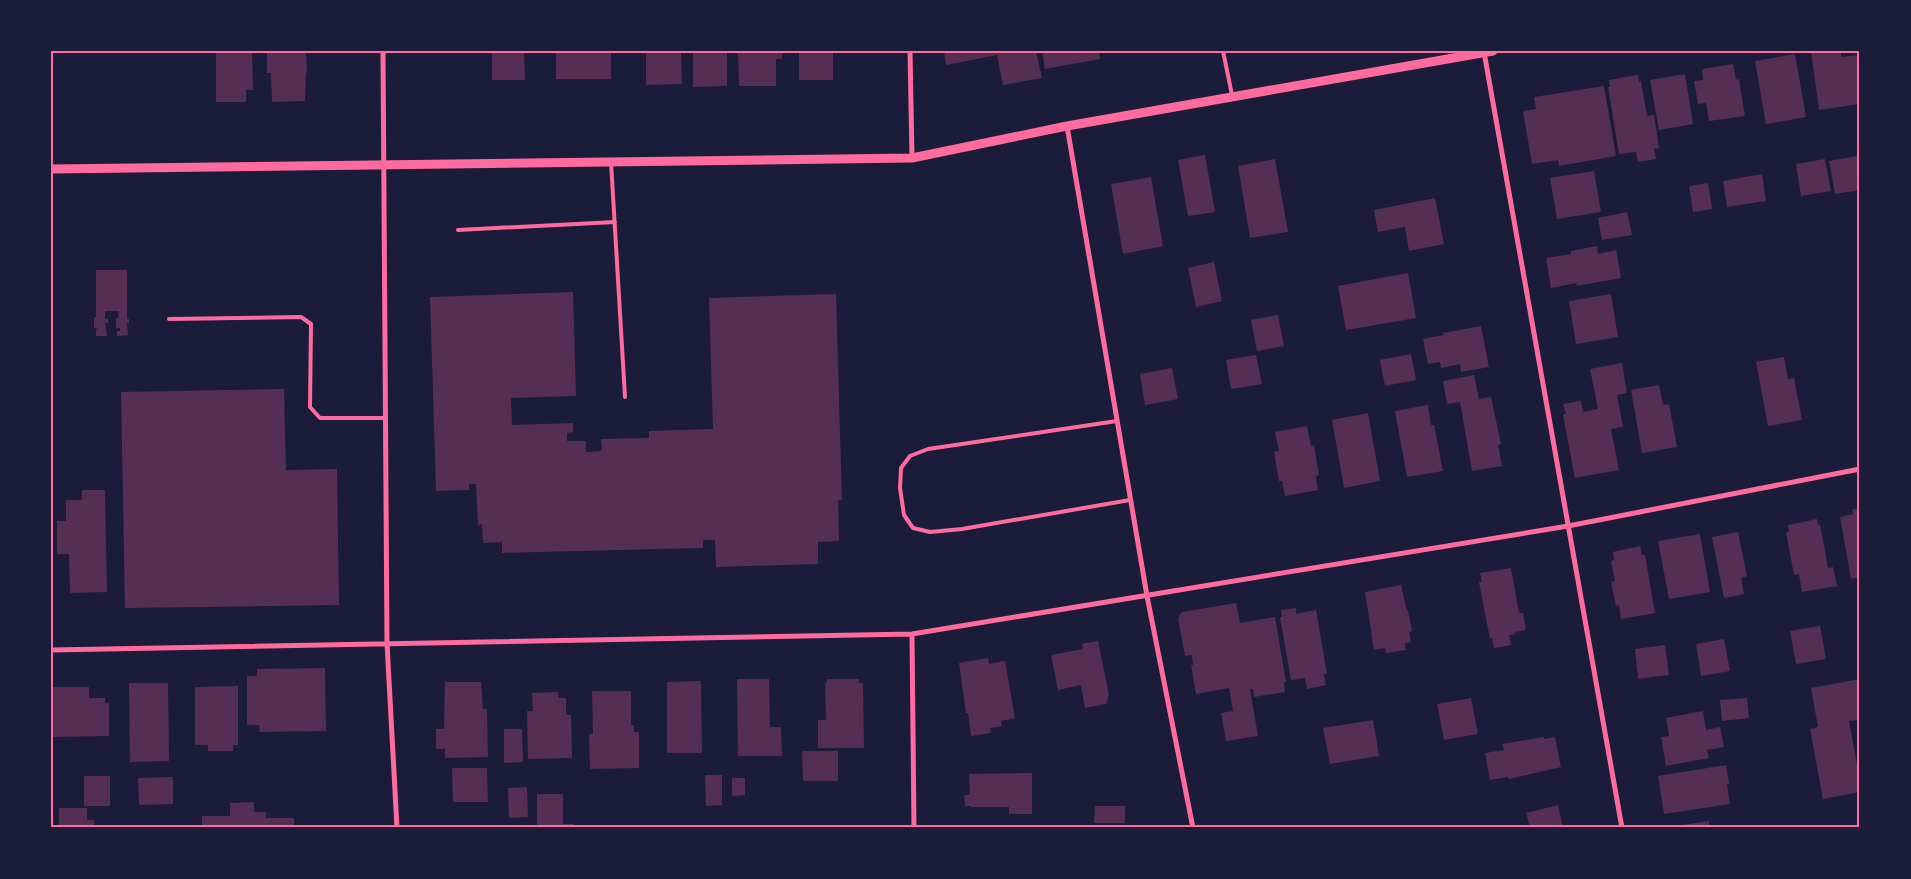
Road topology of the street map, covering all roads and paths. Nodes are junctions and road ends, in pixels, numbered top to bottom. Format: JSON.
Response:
{"nodes":[{"id":1,"x":383,"y":51,"type":"edge"},
{"id":2,"x":910,"y":51,"type":"edge"},
{"id":3,"x":1223,"y":51,"type":"edge"},
{"id":4,"x":1487,"y":52,"type":"edge"},
{"id":5,"x":1233,"y":97,"type":"junction"},
{"id":6,"x":1067,"y":126,"type":"junction"},
{"id":7,"x":912,"y":158,"type":"junction"},
{"id":8,"x":611,"y":162,"type":"junction"},
{"id":9,"x":385,"y":165,"type":"junction"},
{"id":10,"x":51,"y":168,"type":"edge"},
{"id":11,"x":615,"y":222,"type":"junction"},
{"id":12,"x":458,"y":230,"type":"dead end"},
{"id":13,"x":170,"y":318,"type":"dead end"},
{"id":14,"x":625,"y":397,"type":"dead end"},
{"id":15,"x":386,"y":418,"type":"junction"},
{"id":16,"x":1117,"y":421,"type":"junction"},
{"id":17,"x":1860,"y":469,"type":"edge"},
{"id":18,"x":1130,"y":500,"type":"junction"},
{"id":19,"x":1568,"y":526,"type":"junction"},
{"id":20,"x":1146,"y":596,"type":"junction"},
{"id":21,"x":912,"y":634,"type":"junction"},
{"id":22,"x":387,"y":643,"type":"junction"},
{"id":23,"x":51,"y":650,"type":"edge"},
{"id":24,"x":397,"y":828,"type":"edge"},
{"id":25,"x":914,"y":828,"type":"edge"},
{"id":26,"x":1193,"y":828,"type":"edge"},
{"id":27,"x":1622,"y":828,"type":"edge"}],
"edges":[{"from":1,"to":9,"type":"street"},
{"from":2,"to":7,"type":"street"},
{"from":3,"to":5,"type":"lane"},
{"from":4,"to":5,"type":"street"},
{"from":4,"to":19,"type":"street"},
{"from":5,"to":6,"type":"street"},
{"from":6,"to":7,"type":"street"},
{"from":6,"to":16,"type":"street"},
{"from":7,"to":8,"type":"street"},
{"from":8,"to":9,"type":"street"},
{"from":8,"to":11,"type":"lane"},
{"from":9,"to":10,"type":"street"},
{"from":9,"to":15,"type":"street"},
{"from":11,"to":12,"type":"lane"},
{"from":11,"to":14,"type":"lane"},
{"from":13,"to":15,"type":"lane"},
{"from":15,"to":22,"type":"street"},
{"from":16,"to":18,"type":"street"},
{"from":16,"to":18,"type":"lane"},
{"from":17,"to":19,"type":"street"},
{"from":18,"to":20,"type":"street"},
{"from":19,"to":20,"type":"street"},
{"from":19,"to":27,"type":"street"},
{"from":20,"to":21,"type":"street"},
{"from":20,"to":26,"type":"street"},
{"from":21,"to":22,"type":"street"},
{"from":21,"to":25,"type":"street"},
{"from":22,"to":23,"type":"street"},
{"from":22,"to":24,"type":"street"}]}
